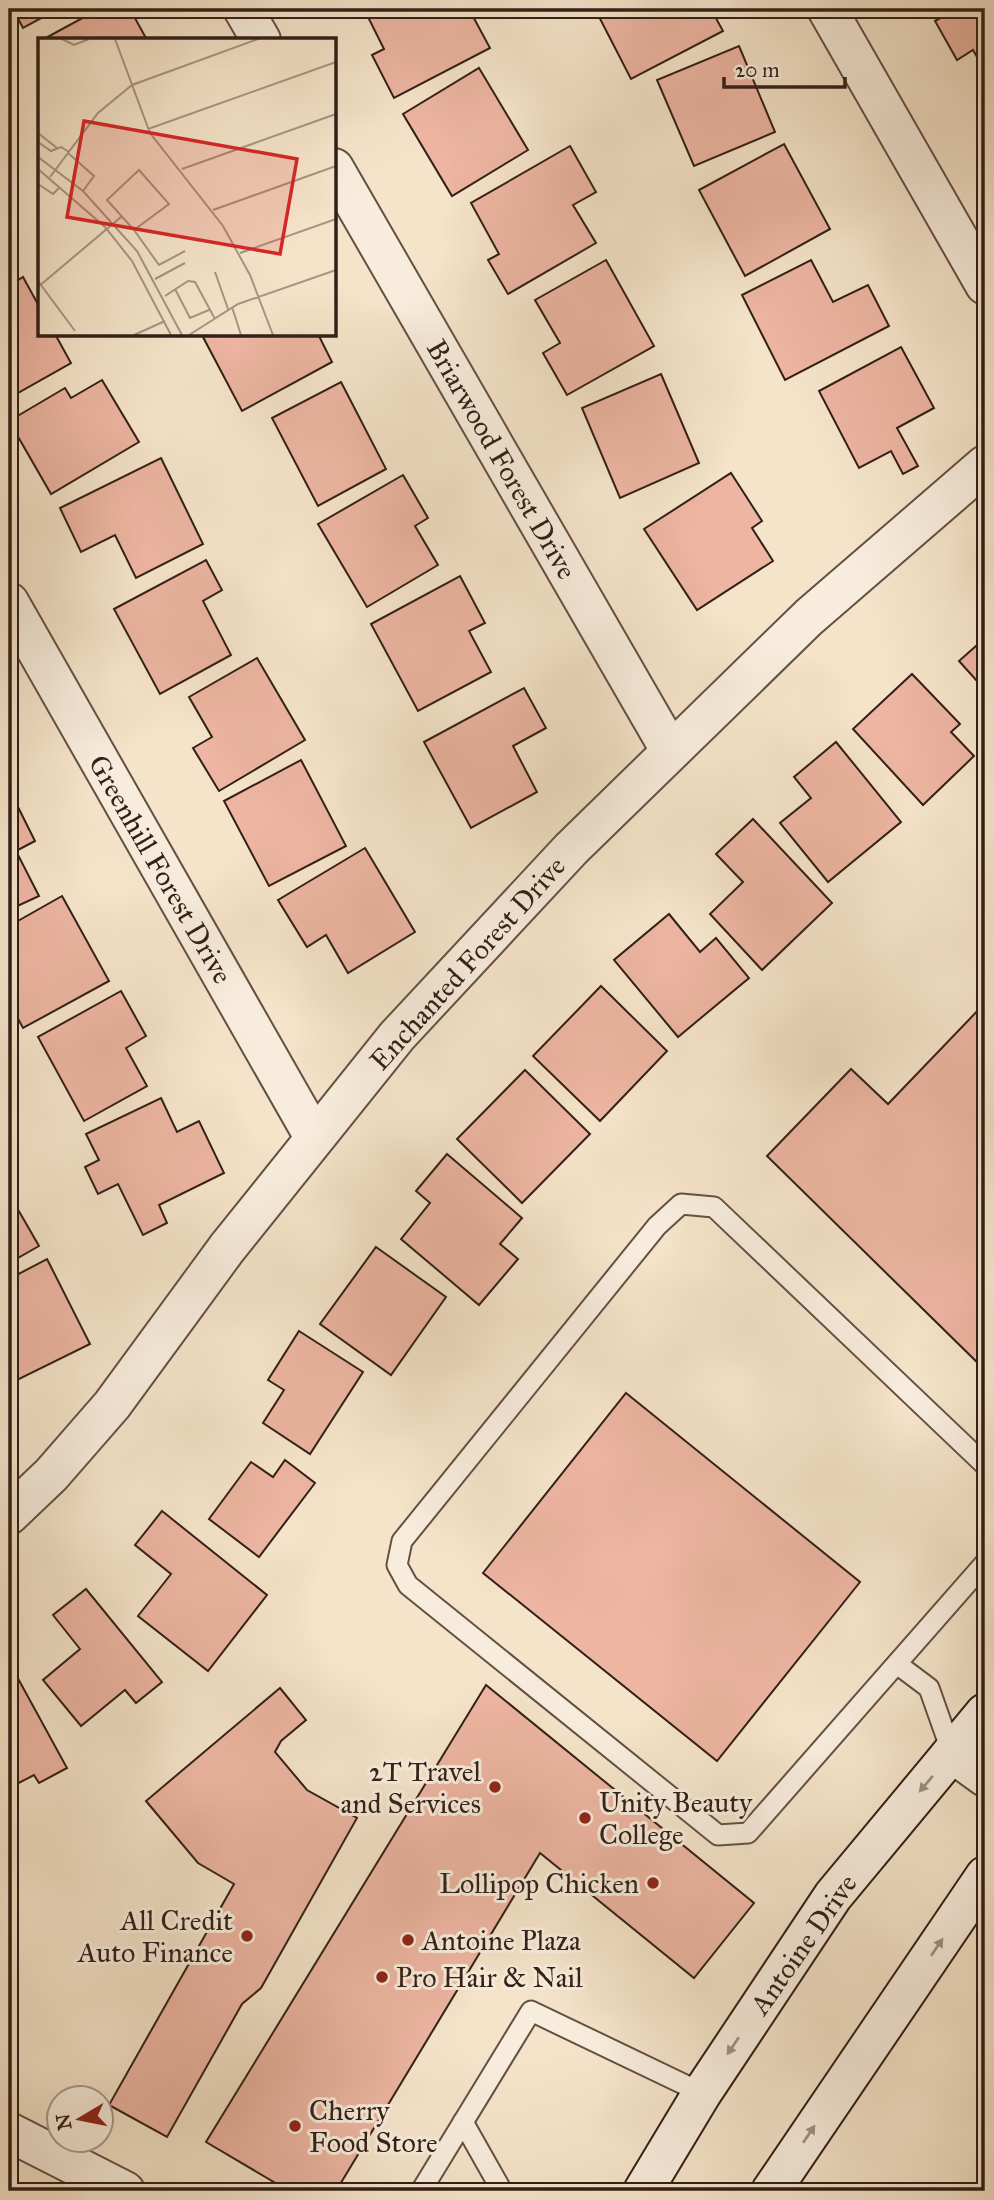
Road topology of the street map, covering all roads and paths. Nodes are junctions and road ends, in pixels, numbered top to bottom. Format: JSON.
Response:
{"nodes":[{"id":1,"x":243,"y":9,"type":"edge"},
{"id":2,"x":827,"y":9,"type":"edge"},
{"id":3,"x":260,"y":38,"type":"edge"},
{"id":4,"x":336,"y":171,"type":"edge"},
{"id":5,"x":985,"y":285,"type":"edge"},
{"id":6,"x":985,"y":465,"type":"edge"},
{"id":7,"x":9,"y":602,"type":"edge"},
{"id":8,"x":670,"y":750,"type":"junction"},
{"id":9,"x":314,"y":1137,"type":"junction"},
{"id":10,"x":985,"y":1465,"type":"edge"},
{"id":11,"x":9,"y":1515,"type":"edge"},
{"id":12,"x":985,"y":1563,"type":"edge"},
{"id":13,"x":897,"y":1664,"type":"junction"},
{"id":14,"x":985,"y":1713,"type":"edge"},
{"id":15,"x":952,"y":1754,"type":"junction"},
{"id":16,"x":985,"y":1777,"type":"edge"},
{"id":17,"x":985,"y":1876,"type":"edge"},
{"id":18,"x":702,"y":2093,"type":"junction"},
{"id":19,"x":463,"y":2122,"type":"junction"},
{"id":20,"x":9,"y":2132,"type":"edge"},
{"id":21,"x":125,"y":2191,"type":"edge"},
{"id":22,"x":421,"y":2191,"type":"edge"},
{"id":23,"x":502,"y":2191,"type":"edge"},
{"id":24,"x":643,"y":2191,"type":"edge"},
{"id":25,"x":771,"y":2191,"type":"edge"}],
"edges":[{"from":1,"to":3,"type":"street"},
{"from":2,"to":5,"type":"street"},
{"from":4,"to":8,"type":"street","name":"Briarwood Forest Drive"},
{"from":6,"to":8,"type":"street","name":"Enchanted Forest Drive"},
{"from":7,"to":9,"type":"street","name":"Greenhill Forest Drive"},
{"from":8,"to":9,"type":"street","name":"Enchanted Forest Drive"},
{"from":9,"to":11,"type":"street","name":"Enchanted Forest Drive"},
{"from":10,"to":13,"type":"lane"},
{"from":12,"to":13,"type":"lane"},
{"from":13,"to":15,"type":"lane"},
{"from":14,"to":15,"type":"street","name":"Antoine Drive"},
{"from":15,"to":16,"type":"street"},
{"from":15,"to":18,"type":"street","name":"Antoine Drive","one_way":true},
{"from":25,"to":17,"type":"street","one_way":true},
{"from":18,"to":19,"type":"lane"},
{"from":18,"to":24,"type":"street","name":"Antoine Drive"},
{"from":19,"to":22,"type":"lane"},
{"from":19,"to":23,"type":"lane"},
{"from":20,"to":21,"type":"street"}]}
